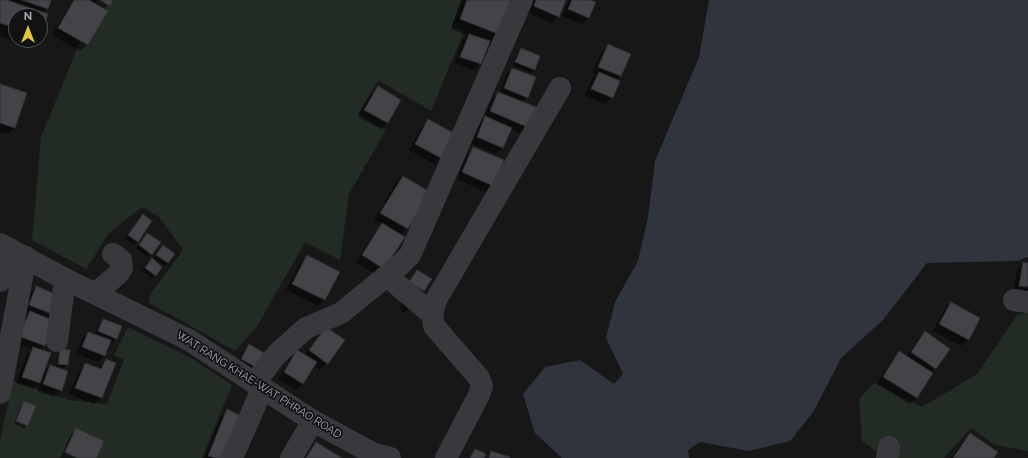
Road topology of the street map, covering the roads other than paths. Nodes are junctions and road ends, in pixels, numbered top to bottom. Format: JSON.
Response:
{"nodes":[{"id":1,"x":522,"y":0,"type":"edge"},
{"id":2,"x":560,"y":88,"type":"dead end"},
{"id":3,"x":12,"y":250,"type":"edge"},
{"id":4,"x":113,"y":254,"type":"dead end"},
{"id":5,"x":66,"y":279,"type":"junction"},
{"id":6,"x":0,"y":281,"type":"edge"},
{"id":7,"x":394,"y":282,"type":"dead end"},
{"id":8,"x":96,"y":293,"type":"junction"},
{"id":9,"x":432,"y":314,"type":"junction"},
{"id":10,"x":57,"y":341,"type":"dead end"},
{"id":11,"x":259,"y":385,"type":"junction"},
{"id":12,"x":0,"y":393,"type":"edge"},
{"id":13,"x":313,"y":421,"type":"junction"},
{"id":14,"x":379,"y":457,"type":"edge"},
{"id":15,"x":232,"y":458,"type":"edge"},
{"id":16,"x":291,"y":458,"type":"edge"},
{"id":17,"x":446,"y":458,"type":"edge"}],
"edges":[{"from":1,"to":11,"type":"street"},
{"from":2,"to":9,"type":"street"},
{"from":3,"to":5,"type":"street","name":"WAT RANG KHAE-WAT PHRAO ROAD"},
{"from":3,"to":6,"type":"street"},
{"from":3,"to":12,"type":"street"},
{"from":4,"to":8,"type":"street"},
{"from":5,"to":8,"type":"street","name":"WAT RANG KHAE-WAT PHRAO ROAD"},
{"from":5,"to":10,"type":"street"},
{"from":7,"to":9,"type":"street"},
{"from":8,"to":11,"type":"street","name":"WAT RANG KHAE-WAT PHRAO ROAD"},
{"from":9,"to":17,"type":"street"},
{"from":11,"to":13,"type":"street","name":"WAT RANG KHAE-WAT PHRAO ROAD"},
{"from":11,"to":15,"type":"street"},
{"from":13,"to":14,"type":"street","name":"WAT RANG KHAE-WAT PHRAO ROAD"},
{"from":13,"to":16,"type":"street"}]}
